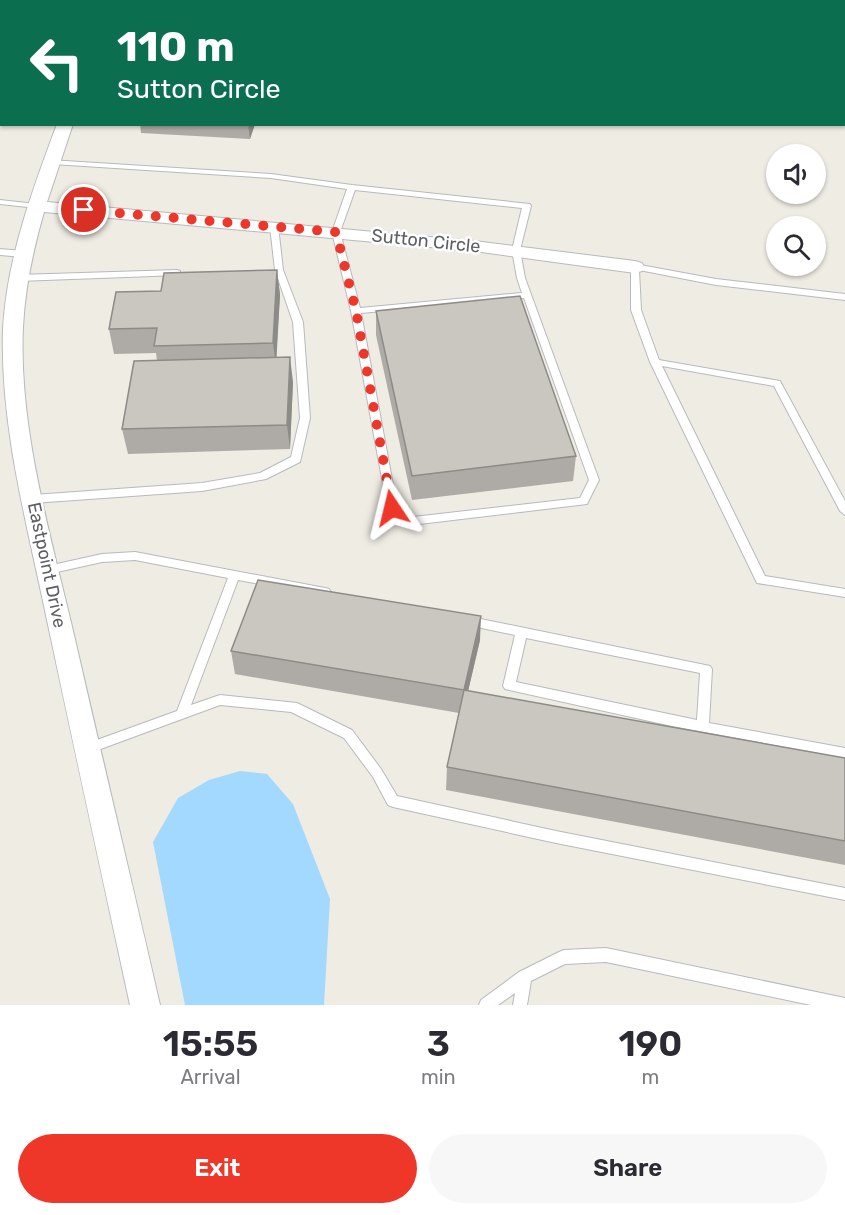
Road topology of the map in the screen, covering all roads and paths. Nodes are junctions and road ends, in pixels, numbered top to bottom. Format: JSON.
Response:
{"nodes":[{"id":1,"x":64,"y":126,"type":"edge"},
{"id":2,"x":51,"y":162,"type":"junction"},
{"id":3,"x":352,"y":188,"type":"junction"},
{"id":4,"x":0,"y":202,"type":"edge"},
{"id":5,"x":36,"y":206,"type":"junction"},
{"id":6,"x":274,"y":226,"type":"junction"},
{"id":7,"x":336,"y":232,"type":"junction"},
{"id":8,"x":516,"y":250,"type":"junction"},
{"id":9,"x":11,"y":253,"type":"edge"},
{"id":10,"x":635,"y":267,"type":"junction"},
{"id":11,"x":279,"y":270,"type":"junction"},
{"id":12,"x":267,"y":271,"type":"edge"},
{"id":13,"x":184,"y":273,"type":"edge"},
{"id":14,"x":18,"y":278,"type":"junction"},
{"id":15,"x":528,"y":295,"type":"junction"},
{"id":16,"x":845,"y":297,"type":"edge"},
{"id":17,"x":356,"y":311,"type":"junction"},
{"id":18,"x":655,"y":362,"type":"junction"},
{"id":19,"x":33,"y":499,"type":"junction"},
{"id":20,"x":845,"y":511,"type":"edge"},
{"id":21,"x":48,"y":570,"type":"junction"},
{"id":22,"x":235,"y":574,"type":"junction"},
{"id":23,"x":845,"y":593,"type":"edge"},
{"id":24,"x":333,"y":594,"type":"edge"},
{"id":25,"x":458,"y":619,"type":"edge"},
{"id":26,"x":521,"y":632,"type":"junction"},
{"id":27,"x":182,"y":714,"type":"junction"},
{"id":28,"x":703,"y":726,"type":"junction"},
{"id":29,"x":87,"y":749,"type":"junction"},
{"id":30,"x":845,"y":753,"type":"edge"},
{"id":31,"x":845,"y":894,"type":"edge"},
{"id":32,"x":524,"y":977,"type":"junction"},
{"id":33,"x":145,"y":1005,"type":"edge"},
{"id":34,"x":486,"y":1005,"type":"edge"},
{"id":35,"x":520,"y":1005,"type":"edge"},
{"id":36,"x":845,"y":1005,"type":"edge"}],
"edges":[{"from":1,"to":2,"type":"street","name":"Eastpoint Drive"},
{"from":2,"to":3,"type":"lane"},
{"from":2,"to":5,"type":"street","name":"Eastpoint Drive"},
{"from":3,"to":7,"type":"lane"},
{"from":3,"to":8,"type":"lane"},
{"from":4,"to":5,"type":"lane"},
{"from":5,"to":6,"type":"street","name":"Sutton Circle"},
{"from":5,"to":9,"type":"street","name":"Eastpoint Drive"},
{"from":6,"to":7,"type":"street","name":"Sutton Circle"},
{"from":6,"to":11,"type":"lane"},
{"from":7,"to":8,"type":"street","name":"Sutton Circle"},
{"from":7,"to":17,"type":"lane"},
{"from":8,"to":10,"type":"street","name":"Sutton Circle"},
{"from":8,"to":15,"type":"lane"},
{"from":9,"to":14,"type":"street","name":"Eastpoint Drive"},
{"from":10,"to":16,"type":"lane"},
{"from":10,"to":18,"type":"lane"},
{"from":11,"to":12,"type":"lane"},
{"from":11,"to":19,"type":"lane"},
{"from":13,"to":14,"type":"lane"},
{"from":14,"to":19,"type":"street","name":"Eastpoint Drive"},
{"from":15,"to":17,"type":"lane"},
{"from":15,"to":17,"type":"lane"},
{"from":18,"to":20,"type":"lane"},
{"from":18,"to":23,"type":"lane"},
{"from":19,"to":21,"type":"street","name":"Eastpoint Drive"},
{"from":21,"to":22,"type":"lane"},
{"from":21,"to":29,"type":"street","name":"Eastpoint Drive"},
{"from":22,"to":24,"type":"lane"},
{"from":22,"to":27,"type":"lane"},
{"from":25,"to":26,"type":"lane"},
{"from":26,"to":28,"type":"lane"},
{"from":26,"to":28,"type":"lane"},
{"from":27,"to":29,"type":"lane"},
{"from":27,"to":31,"type":"lane"},
{"from":28,"to":30,"type":"lane"},
{"from":29,"to":33,"type":"street","name":"Eastpoint Drive"},
{"from":32,"to":34,"type":"lane"},
{"from":32,"to":35,"type":"lane"},
{"from":32,"to":36,"type":"lane"}]}
